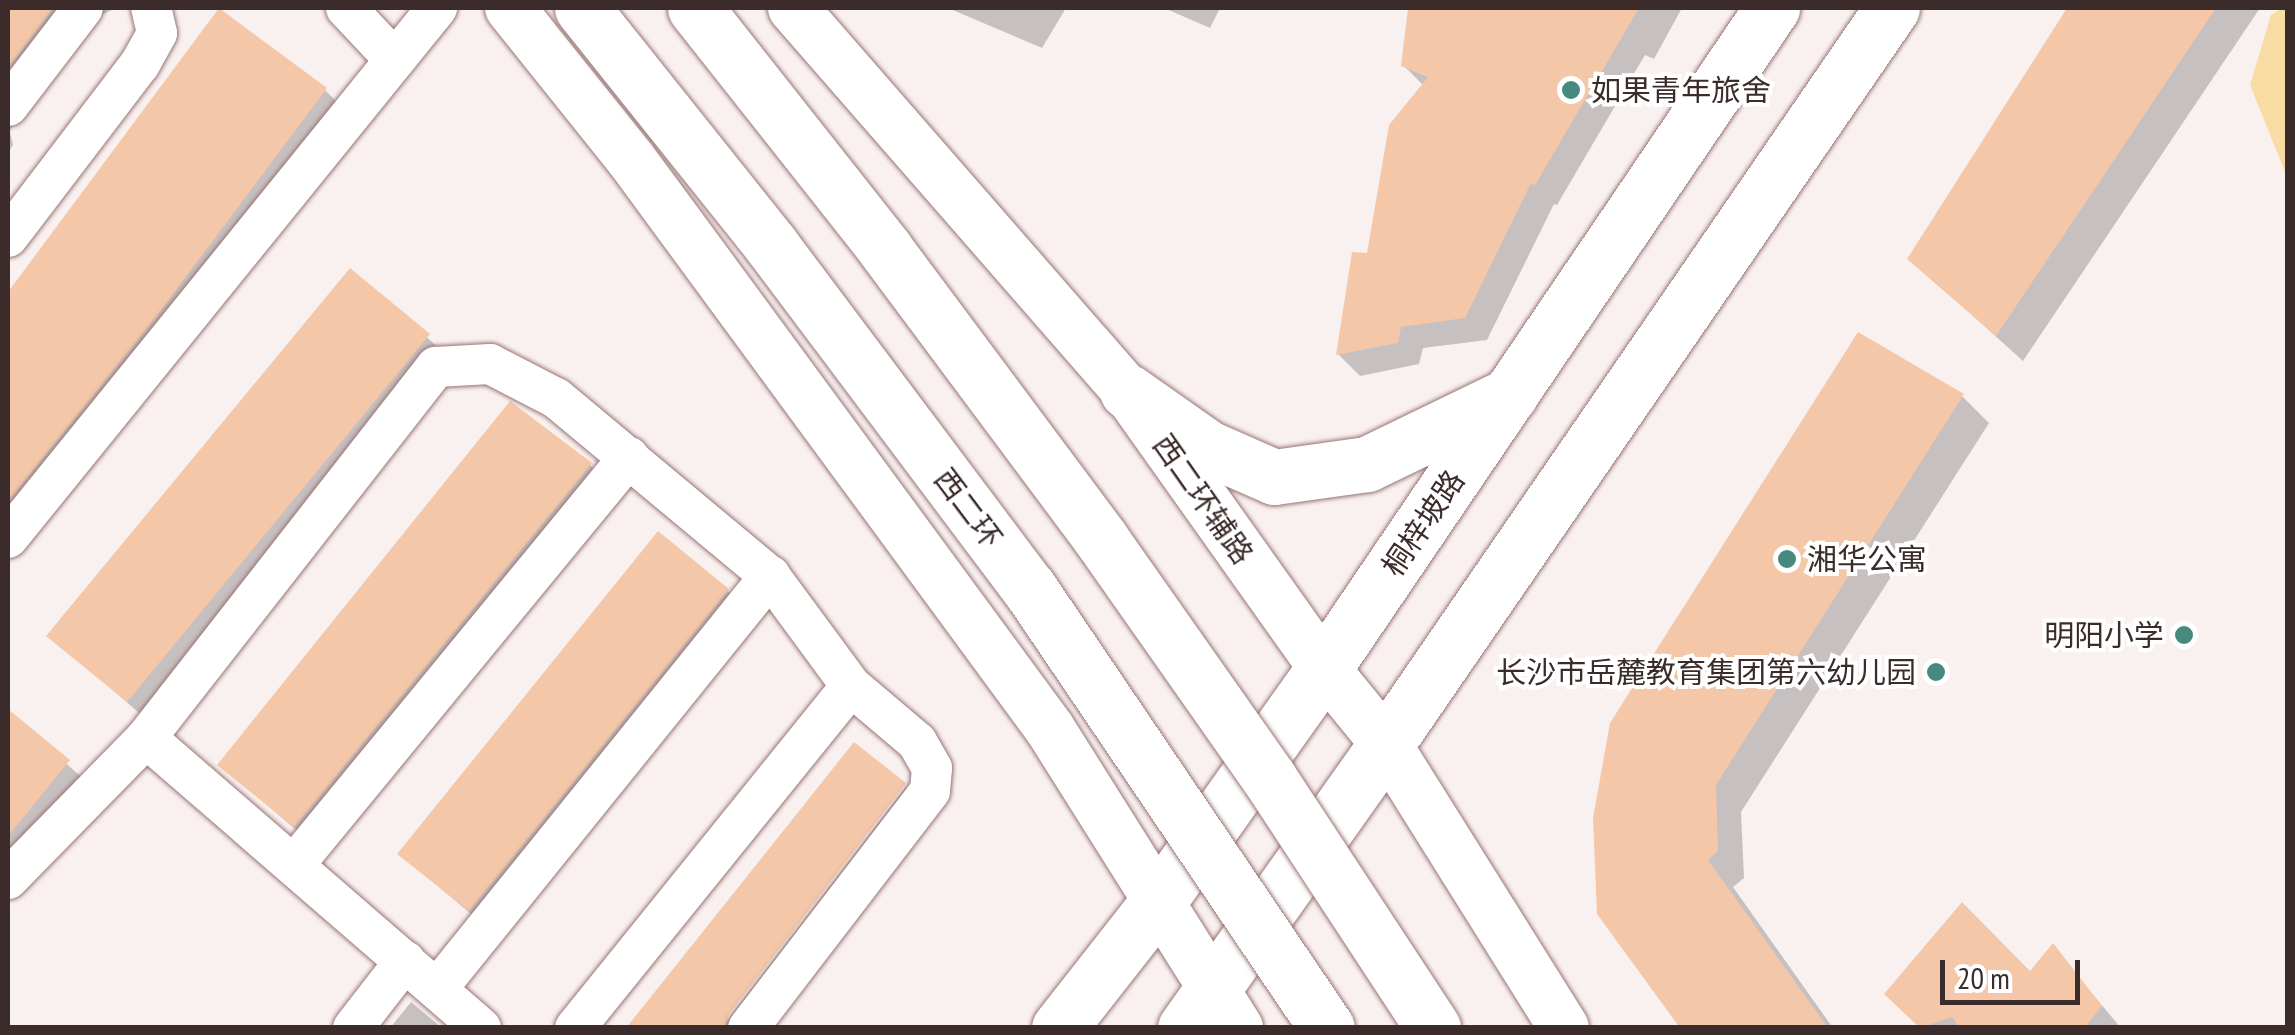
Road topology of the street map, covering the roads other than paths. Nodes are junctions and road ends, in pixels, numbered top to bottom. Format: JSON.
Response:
{"nodes":[{"id":1,"x":83,"y":8,"type":"edge"},
{"id":2,"x":151,"y":8,"type":"edge"},
{"id":3,"x":346,"y":8,"type":"edge"},
{"id":4,"x":437,"y":8,"type":"edge"},
{"id":5,"x":510,"y":8,"type":"edge"},
{"id":6,"x":582,"y":8,"type":"edge"},
{"id":7,"x":695,"y":8,"type":"edge"},
{"id":8,"x":793,"y":8,"type":"edge"},
{"id":9,"x":1772,"y":8,"type":"edge"},
{"id":10,"x":1892,"y":8,"type":"edge"},
{"id":11,"x":395,"y":60,"type":"junction"},
{"id":12,"x":8,"y":106,"type":"edge"},
{"id":13,"x":8,"y":237,"type":"edge"},
{"id":14,"x":1127,"y":391,"type":"junction"},
{"id":15,"x":1512,"y":394,"type":"junction"},
{"id":16,"x":629,"y":458,"type":"junction"},
{"id":17,"x":9,"y":532,"type":"edge"},
{"id":18,"x":770,"y":576,"type":"junction"},
{"id":19,"x":1324,"y":668,"type":"junction"},
{"id":20,"x":851,"y":686,"type":"junction"},
{"id":21,"x":146,"y":738,"type":"junction"},
{"id":22,"x":1386,"y":744,"type":"junction"},
{"id":23,"x":294,"y":865,"type":"junction"},
{"id":24,"x":8,"y":879,"type":"edge"},
{"id":25,"x":1160,"y":899,"type":"junction"},
{"id":26,"x":404,"y":961,"type":"junction"},
{"id":27,"x":437,"y":989,"type":"junction"},
{"id":28,"x":1212,"y":1015,"type":"edge"},
{"id":29,"x":353,"y":1028,"type":"edge"},
{"id":30,"x":481,"y":1028,"type":"edge"},
{"id":31,"x":575,"y":1028,"type":"edge"},
{"id":32,"x":748,"y":1028,"type":"edge"},
{"id":33,"x":1059,"y":1028,"type":"edge"},
{"id":34,"x":1327,"y":1028,"type":"edge"},
{"id":35,"x":1434,"y":1028,"type":"edge"},
{"id":36,"x":1564,"y":1028,"type":"edge"}],
"edges":[{"from":1,"to":12,"type":"street"},
{"from":2,"to":13,"type":"street"},
{"from":3,"to":11,"type":"street"},
{"from":4,"to":11,"type":"street"},
{"from":5,"to":25,"type":"street"},
{"from":6,"to":34,"type":"main road","name":"西二环","bridge":true},
{"from":7,"to":35,"type":"main road","bridge":true},
{"from":8,"to":14,"type":"street","name":"西二环辅路"},
{"from":9,"to":15,"type":"main road","name":"桐梓坡路"},
{"from":10,"to":22,"type":"main road"},
{"from":11,"to":17,"type":"street"},
{"from":14,"to":15,"type":"main road"},
{"from":14,"to":19,"type":"street","name":"西二环辅路"},
{"from":15,"to":19,"type":"main road","name":"桐梓坡路"},
{"from":16,"to":18,"type":"street"},
{"from":16,"to":21,"type":"street"},
{"from":16,"to":23,"type":"street"},
{"from":18,"to":20,"type":"street"},
{"from":18,"to":27,"type":"street"},
{"from":19,"to":22,"type":"street","name":"西二环辅路"},
{"from":19,"to":25,"type":"main road","name":"桐梓坡路"},
{"from":20,"to":31,"type":"street"},
{"from":20,"to":32,"type":"street"},
{"from":21,"to":23,"type":"street"},
{"from":21,"to":24,"type":"street"},
{"from":22,"to":28,"type":"main road"},
{"from":22,"to":36,"type":"street","name":"西二环辅路"},
{"from":23,"to":26,"type":"street"},
{"from":25,"to":28,"type":"street"},
{"from":25,"to":33,"type":"main road","name":"桐梓坡路"},
{"from":26,"to":27,"type":"street"},
{"from":26,"to":29,"type":"street"},
{"from":27,"to":30,"type":"street"}]}
